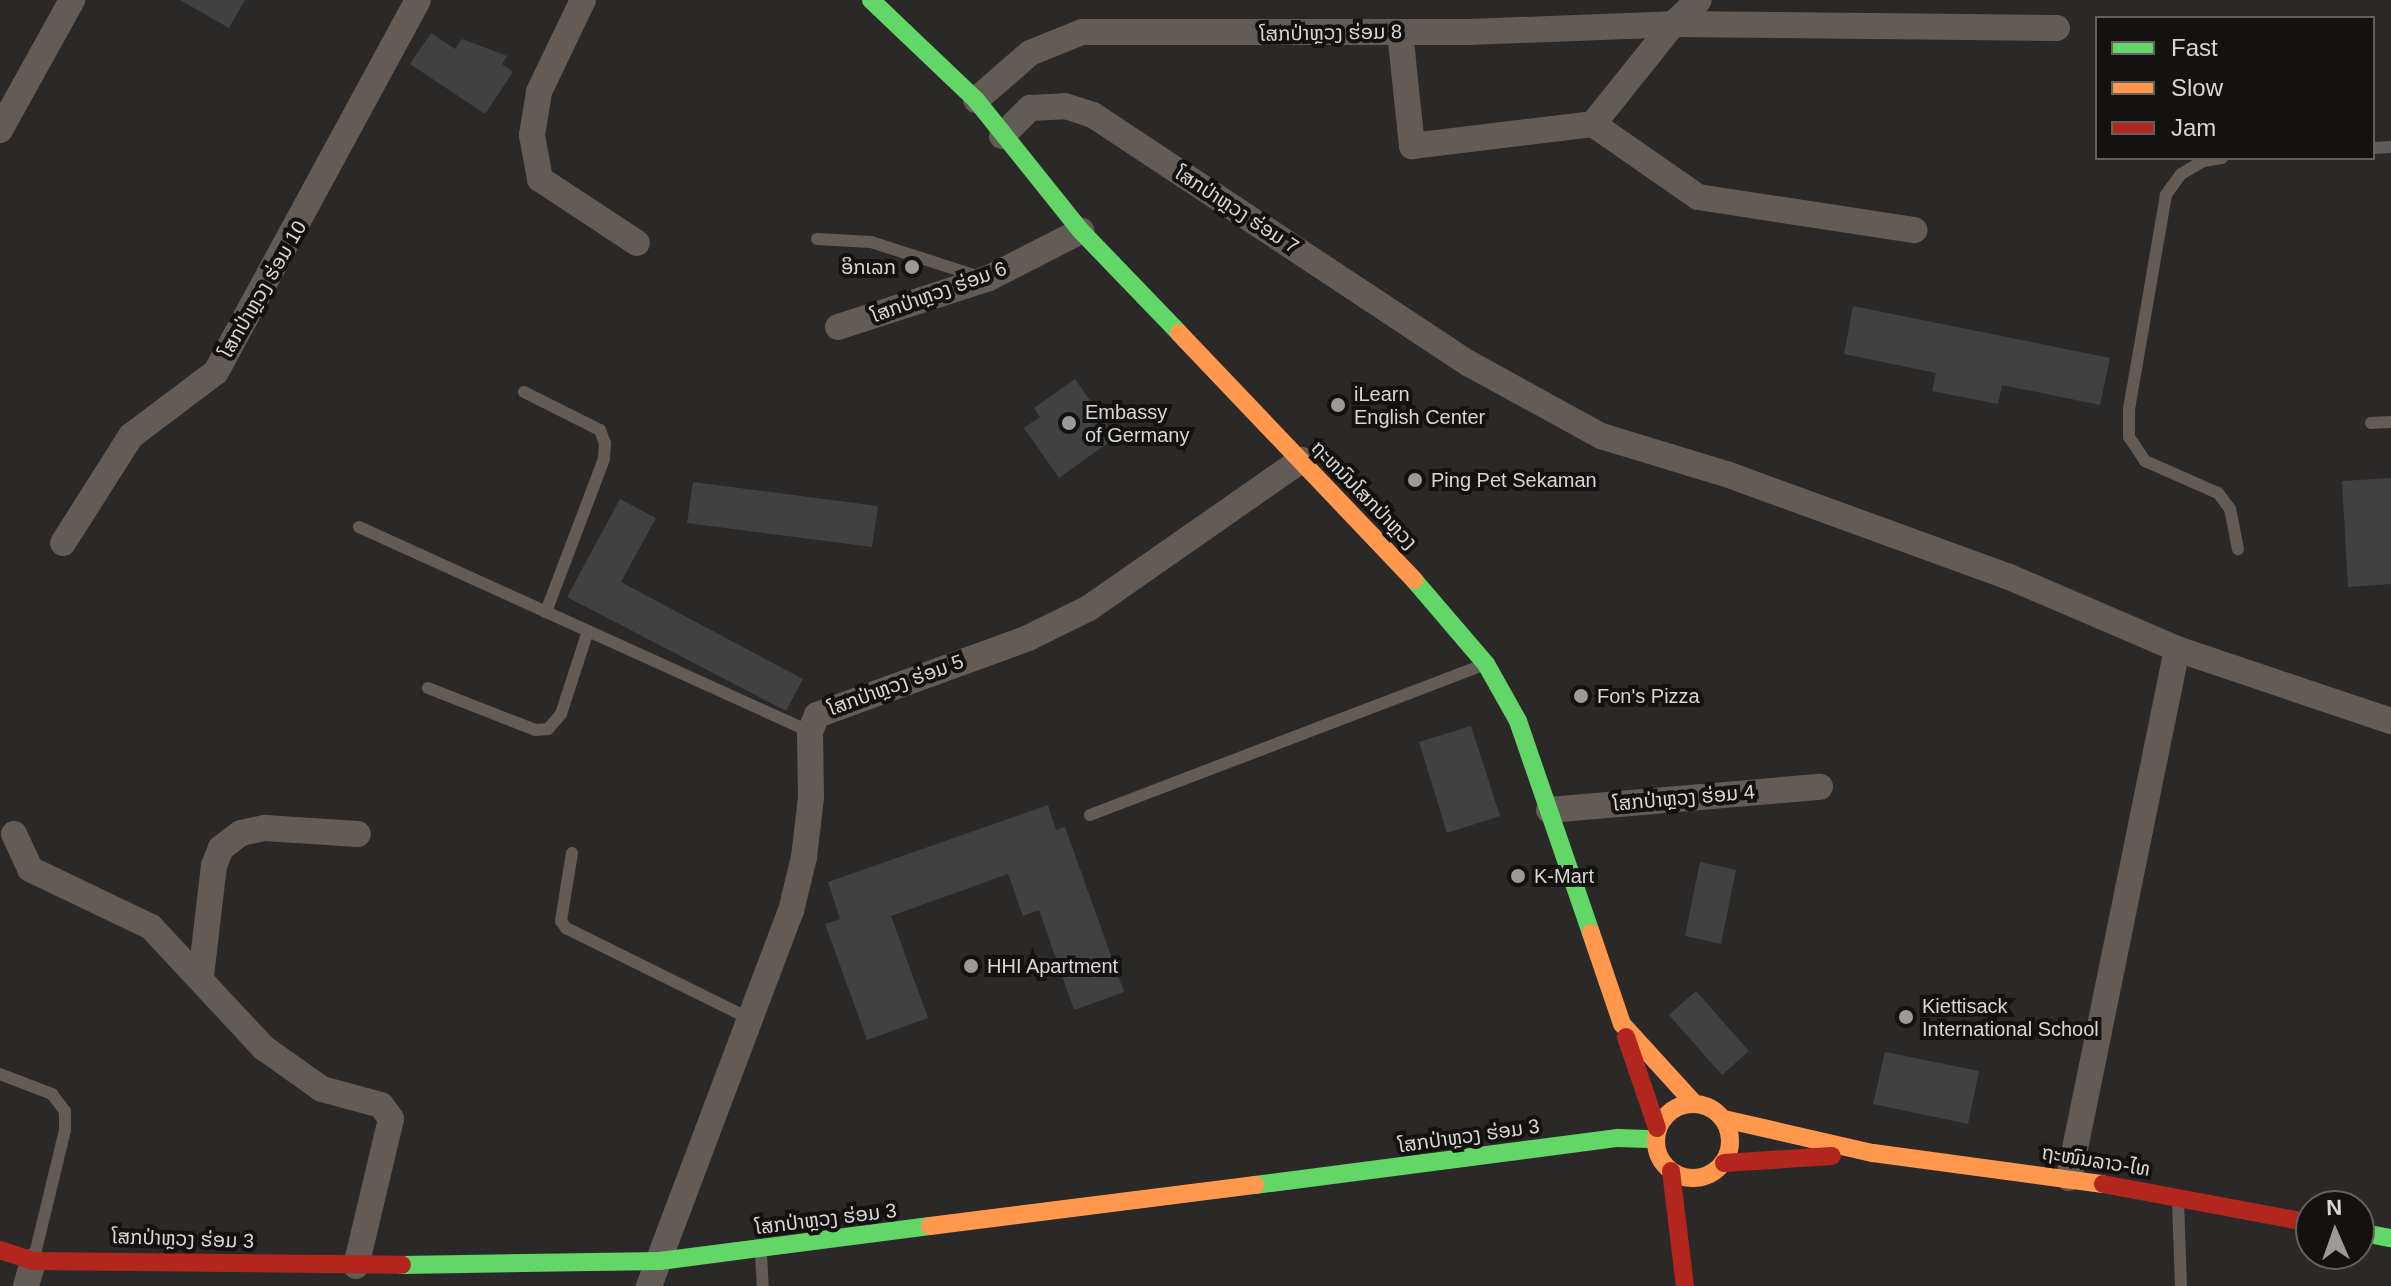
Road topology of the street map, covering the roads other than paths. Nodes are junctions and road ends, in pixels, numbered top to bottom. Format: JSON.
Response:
{"nodes":[{"id":1,"x":72,"y":0,"type":"edge"},
{"id":2,"x":418,"y":0,"type":"edge"},
{"id":3,"x":583,"y":0,"type":"edge"},
{"id":4,"x":871,"y":0,"type":"edge"},
{"id":5,"x":1699,"y":0,"type":"edge"},
{"id":6,"x":1673,"y":24,"type":"junction"},
{"id":7,"x":2057,"y":28,"type":"dead end"},
{"id":8,"x":1400,"y":32,"type":"junction"},
{"id":9,"x":976,"y":100,"type":"junction"},
{"id":10,"x":1593,"y":124,"type":"junction"},
{"id":11,"x":0,"y":130,"type":"edge"},
{"id":12,"x":1002,"y":136,"type":"junction"},
{"id":13,"x":2217,"y":160,"type":"edge"},
{"id":14,"x":1914,"y":230,"type":"dead end"},
{"id":15,"x":1081,"y":231,"type":"junction"},
{"id":16,"x":817,"y":239,"type":"dead end"},
{"id":17,"x":637,"y":243,"type":"dead end"},
{"id":18,"x":987,"y":279,"type":"junction"},
{"id":19,"x":838,"y":327,"type":"dead end"},
{"id":20,"x":524,"y":392,"type":"dead end"},
{"id":21,"x":2391,"y":422,"type":"edge"},
{"id":22,"x":2371,"y":423,"type":"dead end"},
{"id":23,"x":1301,"y":460,"type":"junction"},
{"id":24,"x":359,"y":527,"type":"dead end"},
{"id":25,"x":63,"y":543,"type":"dead end"},
{"id":26,"x":2238,"y":549,"type":"dead end"},
{"id":27,"x":546,"y":612,"type":"junction"},
{"id":28,"x":588,"y":631,"type":"junction"},
{"id":29,"x":2177,"y":649,"type":"junction"},
{"id":30,"x":1486,"y":664,"type":"junction"},
{"id":31,"x":428,"y":688,"type":"dead end"},
{"id":32,"x":2391,"y":721,"type":"edge"},
{"id":33,"x":810,"y":732,"type":"junction"},
{"id":34,"x":1820,"y":787,"type":"dead end"},
{"id":35,"x":1549,"y":810,"type":"junction"},
{"id":36,"x":1090,"y":815,"type":"dead end"},
{"id":37,"x":14,"y":834,"type":"dead end"},
{"id":38,"x":358,"y":834,"type":"dead end"},
{"id":39,"x":572,"y":853,"type":"dead end"},
{"id":40,"x":201,"y":976,"type":"junction"},
{"id":41,"x":748,"y":1018,"type":"junction"},
{"id":42,"x":1622,"y":1024,"type":"junction"},
{"id":43,"x":0,"y":1074,"type":"edge"},
{"id":44,"x":1694,"y":1103,"type":"junction"},
{"id":45,"x":1724,"y":1119,"type":"junction"},
{"id":46,"x":1656,"y":1133,"type":"junction"},
{"id":47,"x":1873,"y":1153,"type":"junction"},
{"id":48,"x":1724,"y":1163,"type":"junction"},
{"id":49,"x":1671,"y":1171,"type":"junction"},
{"id":50,"x":2069,"y":1178,"type":"junction"},
{"id":51,"x":1702,"y":1191,"type":"junction"},
{"id":52,"x":2178,"y":1197,"type":"junction"},
{"id":53,"x":2295,"y":1220,"type":"edge"},
{"id":54,"x":761,"y":1249,"type":"junction"},
{"id":55,"x":0,"y":1250,"type":"edge"},
{"id":56,"x":660,"y":1261,"type":"junction"},
{"id":57,"x":1685,"y":1265,"type":"junction"},
{"id":58,"x":356,"y":1266,"type":"junction"},
{"id":59,"x":30,"y":1273,"type":"edge"},
{"id":60,"x":649,"y":1286,"type":"edge"},
{"id":61,"x":763,"y":1286,"type":"edge"},
{"id":62,"x":1685,"y":1286,"type":"edge"},
{"id":63,"x":2181,"y":1286,"type":"edge"}],
"edges":[{"from":1,"to":11,"type":"street"},
{"from":2,"to":25,"type":"street","name":"ໂສກປ່າຫຼວງ ຮ່ອມ 10"},
{"from":3,"to":17,"type":"street"},
{"from":4,"to":9,"type":"street","name":"ຖະຫນົນໂສກປ່າຫຼວງ"},
{"from":5,"to":6,"type":"street"},
{"from":6,"to":7,"type":"street","name":"ໂສກປ່າຫຼວງ ຮ່ອມ 8"},
{"from":6,"to":8,"type":"street","name":"ໂສກປ່າຫຼວງ ຮ່ອມ 8"},
{"from":6,"to":10,"type":"street"},
{"from":8,"to":9,"type":"street","name":"ໂສກປ່າຫຼວງ ຮ່ອມ 8"},
{"from":8,"to":10,"type":"street"},
{"from":9,"to":12,"type":"street","name":"ຖະຫນົນໂສກປ່າຫຼວງ"},
{"from":10,"to":14,"type":"street"},
{"from":12,"to":15,"type":"street","name":"ຖະຫນົນໂສກປ່າຫຼວງ"},
{"from":12,"to":29,"type":"street","name":"ໂສກປ່າຫຼວງ ຮ່ອມ 7"},
{"from":13,"to":26,"type":"lane"},
{"from":15,"to":18,"type":"street","name":"ໂສກປ່າຫຼວງ ຮ່ອມ 6"},
{"from":15,"to":23,"type":"street","name":"ຖະຫນົນໂສກປ່າຫຼວງ"},
{"from":16,"to":18,"type":"lane"},
{"from":18,"to":19,"type":"street","name":"ໂສກປ່າຫຼວງ ຮ່ອມ 6"},
{"from":20,"to":27,"type":"lane"},
{"from":21,"to":22,"type":"lane"},
{"from":23,"to":30,"type":"street","name":"ຖະຫນົນໂສກປ່າຫຼວງ"},
{"from":23,"to":33,"type":"street","name":"ໂສກປ່າຫຼວງ ຮ່ອມ 5"},
{"from":24,"to":27,"type":"lane"},
{"from":27,"to":28,"type":"lane"},
{"from":28,"to":31,"type":"lane"},
{"from":28,"to":33,"type":"lane"},
{"from":29,"to":32,"type":"street"},
{"from":29,"to":50,"type":"street"},
{"from":30,"to":35,"type":"street","name":"ຖະຫນົນໂສກປ່າຫຼວງ"},
{"from":30,"to":36,"type":"lane"},
{"from":33,"to":41,"type":"street","name":"ໂສກປ່າຫຼວງ ຮ່ອມ 5"},
{"from":34,"to":35,"type":"street","name":"ໂສກປ່າຫຼວງ ຮ່ອມ 4"},
{"from":35,"to":42,"type":"street","name":"ຖະຫນົນໂສກປ່າຫຼວງ"},
{"from":37,"to":40,"type":"street"},
{"from":38,"to":40,"type":"street"},
{"from":39,"to":41,"type":"lane"},
{"from":40,"to":58,"type":"street"},
{"from":41,"to":56,"type":"street","name":"ໂສກປ່າຫຼວງ ຮ່ອມ 5"},
{"from":42,"to":44,"type":"street","name":"ຖະຫນົນໂສກປ່າຫຼວງ"},
{"from":42,"to":46,"type":"street"},
{"from":43,"to":59,"type":"lane"},
{"from":44,"to":45,"type":"street"},
{"from":44,"to":46,"type":"street"},
{"from":45,"to":47,"type":"street","name":"ຖະໜົນລາວ-ໄທ"},
{"from":45,"to":48,"type":"street"},
{"from":46,"to":49,"type":"street"},
{"from":46,"to":54,"type":"street","name":"ໂສກປ່າຫຼວງ ຮ່ອມ 3"},
{"from":47,"to":48,"type":"street","name":"ຖະໜົນລາວ-ໄທ"},
{"from":47,"to":50,"type":"street","name":"ຖະໜົນລາວ-ໄທ"},
{"from":48,"to":51,"type":"street"},
{"from":49,"to":51,"type":"street"},
{"from":49,"to":57,"type":"street"},
{"from":50,"to":52,"type":"street","name":"ຖະໜົນລາວ-ໄທ"},
{"from":51,"to":57,"type":"street"},
{"from":52,"to":53,"type":"street","name":"ຖະໜົນລາວ-ໄທ"},
{"from":52,"to":63,"type":"lane"},
{"from":54,"to":56,"type":"street","name":"ໂສກປ່າຫຼວງ ຮ່ອມ 3"},
{"from":54,"to":61,"type":"lane"},
{"from":55,"to":59,"type":"street","name":"ໂສກປ່າຫຼວງ ຮ່ອມ 3"},
{"from":56,"to":58,"type":"street","name":"ໂສກປ່າຫຼວງ ຮ່ອມ 3"},
{"from":56,"to":60,"type":"street","name":"ໂສກປ່າຫຼວງ ຮ່ອມ 5"},
{"from":57,"to":62,"type":"street"},
{"from":58,"to":59,"type":"street","name":"ໂສກປ່າຫຼວງ ຮ່ອມ 3"}]}
